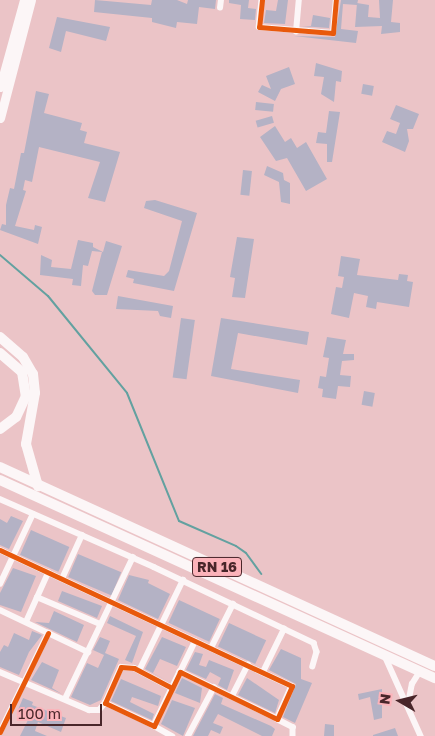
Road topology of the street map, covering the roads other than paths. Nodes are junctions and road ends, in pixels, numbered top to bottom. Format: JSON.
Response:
{"nodes":[{"id":1,"x":24,"y":0,"type":"edge"},
{"id":2,"x":31,"y":0,"type":"edge"},
{"id":3,"x":221,"y":0,"type":"edge"},
{"id":4,"x":262,"y":0,"type":"edge"},
{"id":5,"x":299,"y":0,"type":"edge"},
{"id":6,"x":336,"y":0,"type":"edge"},
{"id":7,"x":220,"y":8,"type":"dead end"},
{"id":8,"x":296,"y":32,"type":"junction"},
{"id":9,"x":14,"y":52,"type":"junction"},
{"id":10,"x":0,"y":87,"type":"edge"},
{"id":11,"x":0,"y":118,"type":"edge"},
{"id":12,"x":0,"y":337,"type":"edge"},
{"id":13,"x":0,"y":353,"type":"edge"},
{"id":14,"x":0,"y":430,"type":"edge"},
{"id":15,"x":0,"y":467,"type":"edge"},
{"id":16,"x":0,"y":480,"type":"edge"},
{"id":17,"x":38,"y":486,"type":"junction"},
{"id":18,"x":0,"y":499,"type":"edge"},
{"id":19,"x":33,"y":514,"type":"junction"},
{"id":20,"x":82,"y":535,"type":"junction"},
{"id":21,"x":0,"y":550,"type":"edge"},
{"id":22,"x":13,"y":556,"type":"junction"},
{"id":23,"x":133,"y":557,"type":"junction"},
{"id":24,"x":48,"y":572,"type":"junction"},
{"id":25,"x":62,"y":579,"type":"junction"},
{"id":26,"x":183,"y":580,"type":"junction"},
{"id":27,"x":0,"y":584,"type":"edge"},
{"id":28,"x":37,"y":597,"type":"junction"},
{"id":29,"x":110,"y":601,"type":"junction"},
{"id":30,"x":233,"y":604,"type":"junction"},
{"id":31,"x":0,"y":610,"type":"edge"},
{"id":32,"x":26,"y":622,"type":"junction"},
{"id":33,"x":100,"y":624,"type":"junction"},
{"id":34,"x":162,"y":625,"type":"junction"},
{"id":35,"x":284,"y":628,"type":"junction"},
{"id":36,"x":48,"y":633,"type":"junction"},
{"id":37,"x":195,"y":641,"type":"junction"},
{"id":38,"x":211,"y":648,"type":"junction"},
{"id":39,"x":88,"y":652,"type":"junction"},
{"id":40,"x":385,"y":656,"type":"junction"},
{"id":41,"x":248,"y":666,"type":"junction"},
{"id":42,"x":313,"y":666,"type":"dead end"},
{"id":43,"x":435,"y":666,"type":"edge"},
{"id":44,"x":139,"y":671,"type":"junction"},
{"id":45,"x":420,"y":671,"type":"junction"},
{"id":46,"x":0,"y":672,"type":"edge"},
{"id":47,"x":180,"y":672,"type":"junction"},
{"id":48,"x":263,"y":672,"type":"junction"},
{"id":49,"x":435,"y":678,"type":"edge"},
{"id":50,"x":24,"y":682,"type":"junction"},
{"id":51,"x":214,"y":687,"type":"junction"},
{"id":52,"x":172,"y":688,"type":"junction"},
{"id":53,"x":232,"y":696,"type":"junction"},
{"id":54,"x":65,"y":699,"type":"junction"},
{"id":55,"x":105,"y":703,"type":"junction"},
{"id":56,"x":408,"y":704,"type":"junction"},
{"id":57,"x":277,"y":719,"type":"junction"},
{"id":58,"x":2,"y":721,"type":"edge"},
{"id":59,"x":154,"y":726,"type":"junction"},
{"id":60,"x":0,"y":732,"type":"edge"},
{"id":61,"x":172,"y":736,"type":"edge"},
{"id":62,"x":188,"y":736,"type":"edge"},
{"id":63,"x":292,"y":736,"type":"edge"},
{"id":64,"x":422,"y":736,"type":"edge"}],
"edges":[{"from":1,"to":9,"type":"main road"},
{"from":2,"to":9,"type":"main road"},
{"from":3,"to":7,"type":"street"},
{"from":4,"to":8,"type":"street"},
{"from":5,"to":8,"type":"street"},
{"from":6,"to":8,"type":"street"},
{"from":9,"to":10,"type":"main road"},
{"from":9,"to":11,"type":"main road"},
{"from":12,"to":17,"type":"highway"},
{"from":13,"to":14,"type":"highway"},
{"from":15,"to":17,"type":"highway","number":"RN 16"},
{"from":16,"to":40,"type":"highway","number":"RN 16"},
{"from":17,"to":43,"type":"highway","number":"RN 16"},
{"from":18,"to":19,"type":"street"},
{"from":19,"to":20,"type":"street"},
{"from":19,"to":22,"type":"street"},
{"from":20,"to":23,"type":"street"},
{"from":20,"to":25,"type":"street"},
{"from":21,"to":22,"type":"street"},
{"from":22,"to":24,"type":"street"},
{"from":22,"to":27,"type":"street"},
{"from":23,"to":26,"type":"street"},
{"from":23,"to":29,"type":"street"},
{"from":24,"to":25,"type":"street"},
{"from":24,"to":28,"type":"street"},
{"from":25,"to":29,"type":"street"},
{"from":26,"to":30,"type":"street"},
{"from":26,"to":34,"type":"street"},
{"from":28,"to":32,"type":"street"},
{"from":28,"to":33,"type":"street"},
{"from":29,"to":33,"type":"street"},
{"from":29,"to":34,"type":"street"},
{"from":30,"to":35,"type":"street"},
{"from":30,"to":38,"type":"street"},
{"from":31,"to":32,"type":"street"},
{"from":32,"to":36,"type":"street"},
{"from":33,"to":39,"type":"street"},
{"from":34,"to":37,"type":"street"},
{"from":34,"to":44,"type":"street"},
{"from":35,"to":42,"type":"street"},
{"from":35,"to":48,"type":"street"},
{"from":36,"to":39,"type":"street"},
{"from":36,"to":50,"type":"street"},
{"from":37,"to":38,"type":"street"},
{"from":37,"to":47,"type":"street"},
{"from":38,"to":41,"type":"street"},
{"from":39,"to":54,"type":"street"},
{"from":40,"to":45,"type":"highway","number":"RN 16"},
{"from":40,"to":56,"type":"street"},
{"from":41,"to":48,"type":"street"},
{"from":41,"to":53,"type":"street"},
{"from":44,"to":52,"type":"street"},
{"from":44,"to":55,"type":"street"},
{"from":45,"to":49,"type":"highway","number":"RN 16"},
{"from":45,"to":56,"type":"street"},
{"from":46,"to":50,"type":"street"},
{"from":47,"to":51,"type":"street"},
{"from":47,"to":52,"type":"street"},
{"from":48,"to":57,"type":"street"},
{"from":50,"to":54,"type":"street"},
{"from":50,"to":58,"type":"street"},
{"from":51,"to":53,"type":"street"},
{"from":51,"to":62,"type":"street"},
{"from":52,"to":59,"type":"street"},
{"from":53,"to":57,"type":"street"},
{"from":54,"to":55,"type":"street"},
{"from":55,"to":59,"type":"street"},
{"from":56,"to":64,"type":"street"},
{"from":57,"to":63,"type":"street"},
{"from":58,"to":60,"type":"street"},
{"from":59,"to":61,"type":"street"}]}
